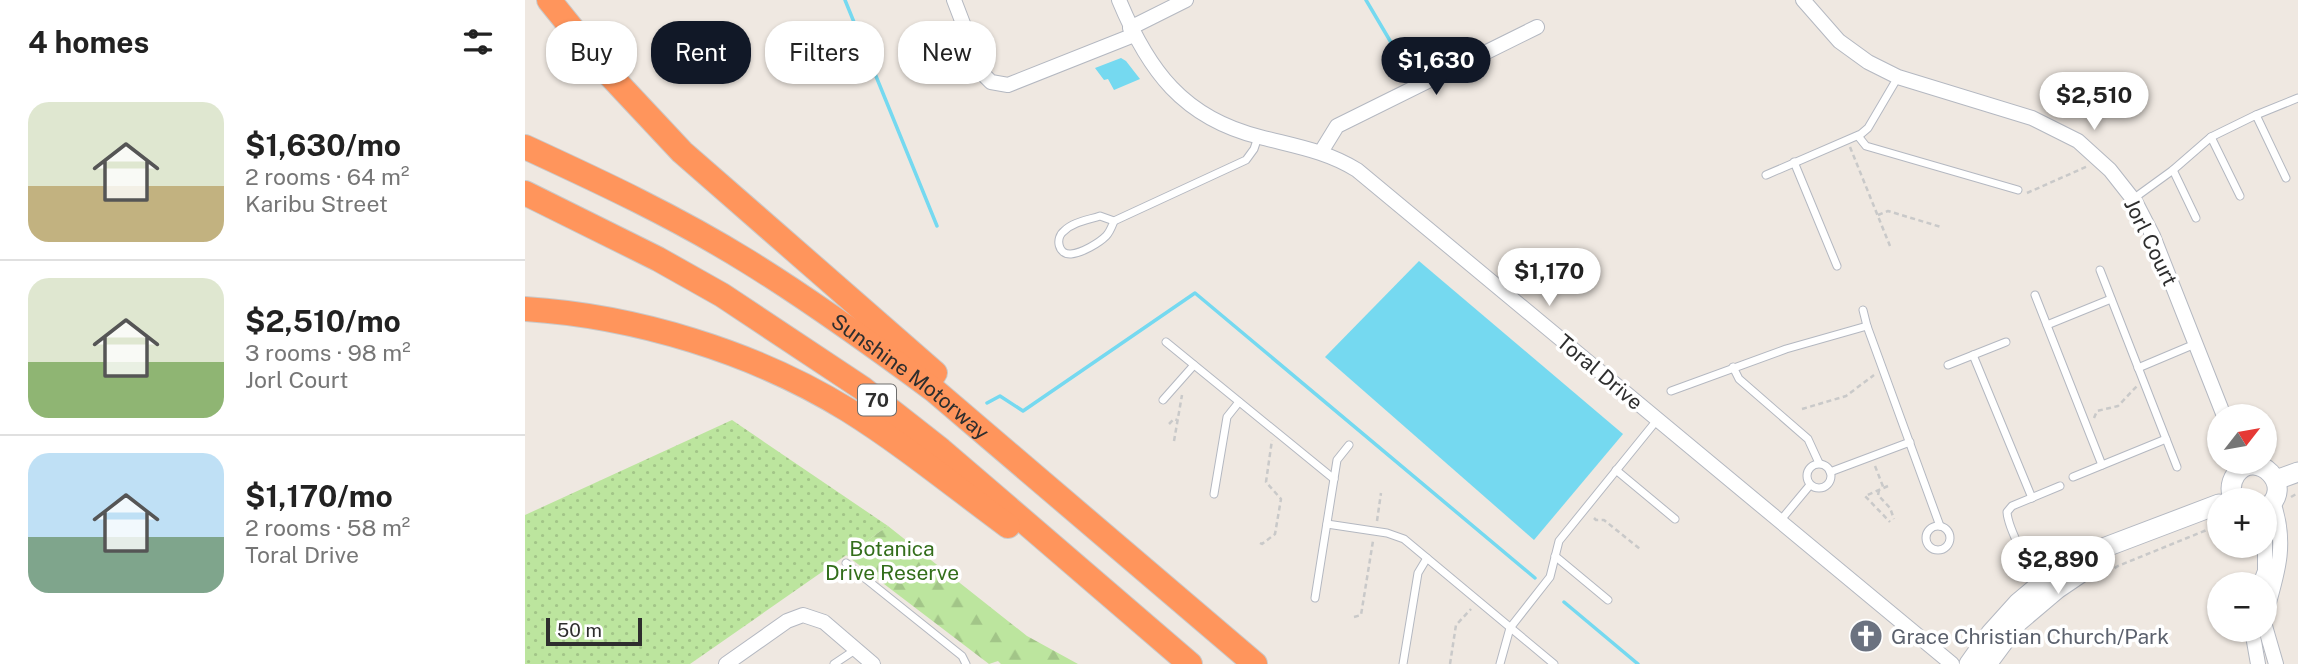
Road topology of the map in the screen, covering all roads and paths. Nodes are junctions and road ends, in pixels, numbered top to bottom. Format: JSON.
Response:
{"nodes":[{"id":1,"x":549,"y":0,"type":"edge"},
{"id":2,"x":954,"y":0,"type":"edge"},
{"id":3,"x":1119,"y":0,"type":"edge"},
{"id":4,"x":1186,"y":0,"type":"edge"},
{"id":5,"x":1803,"y":0,"type":"edge"},
{"id":6,"x":1537,"y":27,"type":"dead end"},
{"id":7,"x":1132,"y":32,"type":"junction"},
{"id":8,"x":1898,"y":77,"type":"junction"},
{"id":9,"x":2298,"y":98,"type":"edge"},
{"id":10,"x":2256,"y":115,"type":"junction"},
{"id":11,"x":1857,"y":136,"type":"junction"},
{"id":12,"x":1258,"y":137,"type":"junction"},
{"id":13,"x":2211,"y":137,"type":"junction"},
{"id":14,"x":1847,"y":141,"type":"junction"},
{"id":15,"x":525,"y":147,"type":"edge"},
{"id":16,"x":1321,"y":152,"type":"junction"},
{"id":17,"x":1794,"y":162,"type":"junction"},
{"id":18,"x":2089,"y":165,"type":"dead end"},
{"id":19,"x":2173,"y":170,"type":"junction"},
{"id":20,"x":1766,"y":175,"type":"dead end"},
{"id":21,"x":2286,"y":178,"type":"dead end"},
{"id":22,"x":2018,"y":190,"type":"joint"},
{"id":23,"x":525,"y":193,"type":"edge"},
{"id":24,"x":2240,"y":196,"type":"dead end"},
{"id":25,"x":2133,"y":199,"type":"junction"},
{"id":26,"x":1877,"y":215,"type":"junction"},
{"id":27,"x":2196,"y":218,"type":"dead end"},
{"id":28,"x":1114,"y":221,"type":"junction"},
{"id":29,"x":1941,"y":228,"type":"dead end"},
{"id":30,"x":1890,"y":246,"type":"dead end"},
{"id":31,"x":1837,"y":266,"type":"dead end"},
{"id":32,"x":2100,"y":270,"type":"dead end"},
{"id":33,"x":2035,"y":295,"type":"dead end"},
{"id":34,"x":2111,"y":299,"type":"junction"},
{"id":35,"x":525,"y":309,"type":"edge"},
{"id":36,"x":1863,"y":310,"type":"dead end"},
{"id":37,"x":2047,"y":325,"type":"junction"},
{"id":38,"x":1867,"y":326,"type":"junction"},
{"id":39,"x":1166,"y":342,"type":"dead end"},
{"id":40,"x":2006,"y":342,"type":"dead end"},
{"id":41,"x":2195,"y":343,"type":"junction"},
{"id":42,"x":1973,"y":355,"type":"junction"},
{"id":43,"x":1193,"y":365,"type":"junction"},
{"id":44,"x":1948,"y":365,"type":"dead end"},
{"id":45,"x":1733,"y":368,"type":"junction"},
{"id":46,"x":2138,"y":368,"type":"junction"},
{"id":47,"x":1202,"y":371,"type":"junction"},
{"id":48,"x":1884,"y":371,"type":"junction"},
{"id":49,"x":1671,"y":391,"type":"dead end"},
{"id":50,"x":1163,"y":400,"type":"dead end"},
{"id":51,"x":1239,"y":402,"type":"junction"},
{"id":52,"x":2219,"y":404,"type":"edge"},
{"id":53,"x":1802,"y":409,"type":"dead end"},
{"id":54,"x":1177,"y":420,"type":"junction"},
{"id":55,"x":1657,"y":420,"type":"junction"},
{"id":56,"x":1169,"y":424,"type":"dead end"},
{"id":57,"x":1274,"y":430,"type":"junction"},
{"id":58,"x":2166,"y":439,"type":"junction"},
{"id":59,"x":1174,"y":441,"type":"dead end"},
{"id":60,"x":1910,"y":442,"type":"junction"},
{"id":61,"x":1349,"y":445,"type":"dead end"},
{"id":62,"x":1871,"y":457,"type":"junction"},
{"id":63,"x":1819,"y":463,"type":"junction"},
{"id":64,"x":2102,"y":466,"type":"junction"},
{"id":65,"x":2177,"y":467,"type":"dead end"},
{"id":66,"x":1616,"y":470,"type":"junction"},
{"id":67,"x":1830,"y":472,"type":"junction"},
{"id":68,"x":2298,"y":472,"type":"edge"},
{"id":69,"x":2271,"y":474,"type":"edge"},
{"id":70,"x":2073,"y":477,"type":"dead end"},
{"id":71,"x":1334,"y":479,"type":"junction"},
{"id":72,"x":2276,"y":480,"type":"junction"},
{"id":73,"x":1810,"y":485,"type":"junction"},
{"id":74,"x":2060,"y":486,"type":"dead end"},
{"id":75,"x":1883,"y":488,"type":"junction"},
{"id":76,"x":2276,"y":488,"type":"edge"},
{"id":77,"x":1381,"y":493,"type":"dead end"},
{"id":78,"x":1214,"y":494,"type":"dead end"},
{"id":79,"x":2032,"y":498,"type":"junction"},
{"id":80,"x":2207,"y":509,"type":"edge"},
{"id":81,"x":2277,"y":517,"type":"edge"},
{"id":82,"x":1594,"y":518,"type":"dead end"},
{"id":83,"x":1675,"y":519,"type":"dead end"},
{"id":84,"x":1780,"y":522,"type":"junction"},
{"id":85,"x":1327,"y":524,"type":"junction"},
{"id":86,"x":1940,"y":526,"type":"dead end"},
{"id":87,"x":2207,"y":530,"type":"edge"},
{"id":88,"x":1376,"y":531,"type":"junction"},
{"id":89,"x":2149,"y":532,"type":"junction"},
{"id":90,"x":1260,"y":543,"type":"dead end"},
{"id":91,"x":1640,"y":549,"type":"dead end"},
{"id":92,"x":1555,"y":556,"type":"junction"},
{"id":93,"x":1427,"y":558,"type":"junction"},
{"id":94,"x":846,"y":563,"type":"dead end"},
{"id":95,"x":1142,"y":566,"type":"junction"},
{"id":96,"x":2277,"y":574,"type":"edge"},
{"id":97,"x":2099,"y":578,"type":"dead end"},
{"id":98,"x":2042,"y":583,"type":"junction"},
{"id":99,"x":1315,"y":598,"type":"dead end"},
{"id":100,"x":1608,"y":600,"type":"dead end"},
{"id":101,"x":1478,"y":601,"type":"junction"},
{"id":102,"x":1354,"y":617,"type":"dead end"},
{"id":103,"x":1510,"y":628,"type":"junction"},
{"id":104,"x":2254,"y":642,"type":"edge"},
{"id":105,"x":2270,"y":642,"type":"edge"},
{"id":106,"x":856,"y":649,"type":"junction"},
{"id":107,"x":726,"y":664,"type":"edge"},
{"id":108,"x":834,"y":664,"type":"edge"},
{"id":109,"x":873,"y":664,"type":"edge"},
{"id":110,"x":966,"y":664,"type":"edge"},
{"id":111,"x":1190,"y":664,"type":"edge"},
{"id":112,"x":1255,"y":664,"type":"edge"},
{"id":113,"x":1403,"y":664,"type":"edge"},
{"id":114,"x":1450,"y":664,"type":"edge"},
{"id":115,"x":1500,"y":664,"type":"edge"},
{"id":116,"x":1554,"y":664,"type":"edge"},
{"id":117,"x":1952,"y":664,"type":"edge"},
{"id":118,"x":1969,"y":664,"type":"edge"},
{"id":119,"x":1987,"y":664,"type":"edge"},
{"id":120,"x":2258,"y":664,"type":"edge"},
{"id":121,"x":2276,"y":664,"type":"edge"}],
"edges":[{"from":1,"to":95,"type":"highway"},
{"from":2,"to":7,"type":"street"},
{"from":3,"to":7,"type":"street","name":"Toral Drive"},
{"from":4,"to":7,"type":"street"},
{"from":5,"to":8,"type":"street","name":"Jorl Court"},
{"from":6,"to":16,"type":"street"},
{"from":7,"to":12,"type":"street","name":"Toral Drive"},
{"from":8,"to":11,"type":"lane"},
{"from":8,"to":25,"type":"street","name":"Jorl Court"},
{"from":9,"to":10,"type":"lane"},
{"from":10,"to":13,"type":"lane"},
{"from":10,"to":21,"type":"lane"},
{"from":11,"to":14,"type":"lane"},
{"from":11,"to":22,"type":"lane"},
{"from":12,"to":16,"type":"street","name":"Toral Drive"},
{"from":12,"to":28,"type":"lane"},
{"from":13,"to":19,"type":"lane"},
{"from":13,"to":24,"type":"lane"},
{"from":14,"to":17,"type":"lane"},
{"from":14,"to":26,"type":"path"},
{"from":15,"to":95,"type":"highway","name":"Sunshine Motorway","number":"70"},
{"from":16,"to":55,"type":"street","name":"Toral Drive"},
{"from":17,"to":20,"type":"lane"},
{"from":17,"to":31,"type":"lane"},
{"from":18,"to":22,"type":"path"},
{"from":19,"to":25,"type":"lane"},
{"from":19,"to":27,"type":"lane"},
{"from":23,"to":111,"type":"highway","name":"Sunshine Motorway","number":"70"},
{"from":25,"to":41,"type":"street","name":"Jorl Court"},
{"from":26,"to":29,"type":"path"},
{"from":26,"to":30,"type":"path"},
{"from":28,"to":28,"type":"lane"},
{"from":32,"to":34,"type":"lane"},
{"from":33,"to":37,"type":"lane"},
{"from":34,"to":37,"type":"lane"},
{"from":34,"to":46,"type":"lane"},
{"from":35,"to":111,"type":"highway"},
{"from":36,"to":38,"type":"lane"},
{"from":37,"to":64,"type":"lane"},
{"from":38,"to":45,"type":"lane"},
{"from":38,"to":48,"type":"lane"},
{"from":39,"to":43,"type":"lane"},
{"from":40,"to":42,"type":"lane"},
{"from":41,"to":46,"type":"lane"},
{"from":41,"to":52,"type":"street","name":"Jorl Court"},
{"from":42,"to":44,"type":"lane"},
{"from":42,"to":79,"type":"lane"},
{"from":43,"to":47,"type":"lane"},
{"from":43,"to":50,"type":"lane"},
{"from":45,"to":49,"type":"lane"},
{"from":45,"to":63,"type":"lane"},
{"from":46,"to":58,"type":"lane"},
{"from":47,"to":51,"type":"lane"},
{"from":47,"to":54,"type":"path"},
{"from":48,"to":53,"type":"path"},
{"from":48,"to":60,"type":"lane"},
{"from":51,"to":57,"type":"lane"},
{"from":51,"to":78,"type":"lane"},
{"from":54,"to":56,"type":"path"},
{"from":54,"to":59,"type":"path"},
{"from":55,"to":66,"type":"lane"},
{"from":55,"to":84,"type":"street","name":"Toral Drive"},
{"from":57,"to":71,"type":"lane"},
{"from":57,"to":90,"type":"path"},
{"from":58,"to":64,"type":"lane"},
{"from":58,"to":65,"type":"lane"},
{"from":60,"to":62,"type":"lane"},
{"from":60,"to":86,"type":"lane"},
{"from":61,"to":71,"type":"lane"},
{"from":62,"to":67,"type":"lane"},
{"from":62,"to":75,"type":"path"},
{"from":63,"to":67,"type":"lane"},
{"from":63,"to":73,"type":"lane"},
{"from":64,"to":70,"type":"lane"},
{"from":66,"to":83,"type":"lane"},
{"from":66,"to":92,"type":"lane"},
{"from":67,"to":73,"type":"lane"},
{"from":68,"to":72,"type":"street"},
{"from":69,"to":72,"type":"street"},
{"from":71,"to":85,"type":"lane"},
{"from":72,"to":76,"type":"street"},
{"from":73,"to":84,"type":"lane"},
{"from":74,"to":79,"type":"lane"},
{"from":75,"to":75,"type":"path"},
{"from":77,"to":88,"type":"path"},
{"from":79,"to":98,"type":"lane"},
{"from":80,"to":89,"type":"street"},
{"from":81,"to":96,"type":"street"},
{"from":82,"to":91,"type":"path"},
{"from":84,"to":117,"type":"street","name":"Toral Drive"},
{"from":85,"to":88,"type":"lane"},
{"from":85,"to":99,"type":"lane"},
{"from":87,"to":97,"type":"path"},
{"from":88,"to":93,"type":"lane"},
{"from":88,"to":102,"type":"path"},
{"from":89,"to":98,"type":"street"},
{"from":89,"to":119,"type":"street"},
{"from":92,"to":100,"type":"lane"},
{"from":92,"to":103,"type":"lane"},
{"from":93,"to":101,"type":"lane"},
{"from":93,"to":113,"type":"lane"},
{"from":94,"to":110,"type":"lane"},
{"from":95,"to":112,"type":"highway","name":"Sunshine Motorway","number":"70"},
{"from":98,"to":118,"type":"street"},
{"from":101,"to":103,"type":"lane"},
{"from":101,"to":114,"type":"path"},
{"from":103,"to":115,"type":"lane"},
{"from":103,"to":116,"type":"lane"},
{"from":104,"to":120,"type":"street"},
{"from":105,"to":121,"type":"street"},
{"from":106,"to":107,"type":"street"},
{"from":106,"to":108,"type":"lane"},
{"from":106,"to":109,"type":"street"}]}
